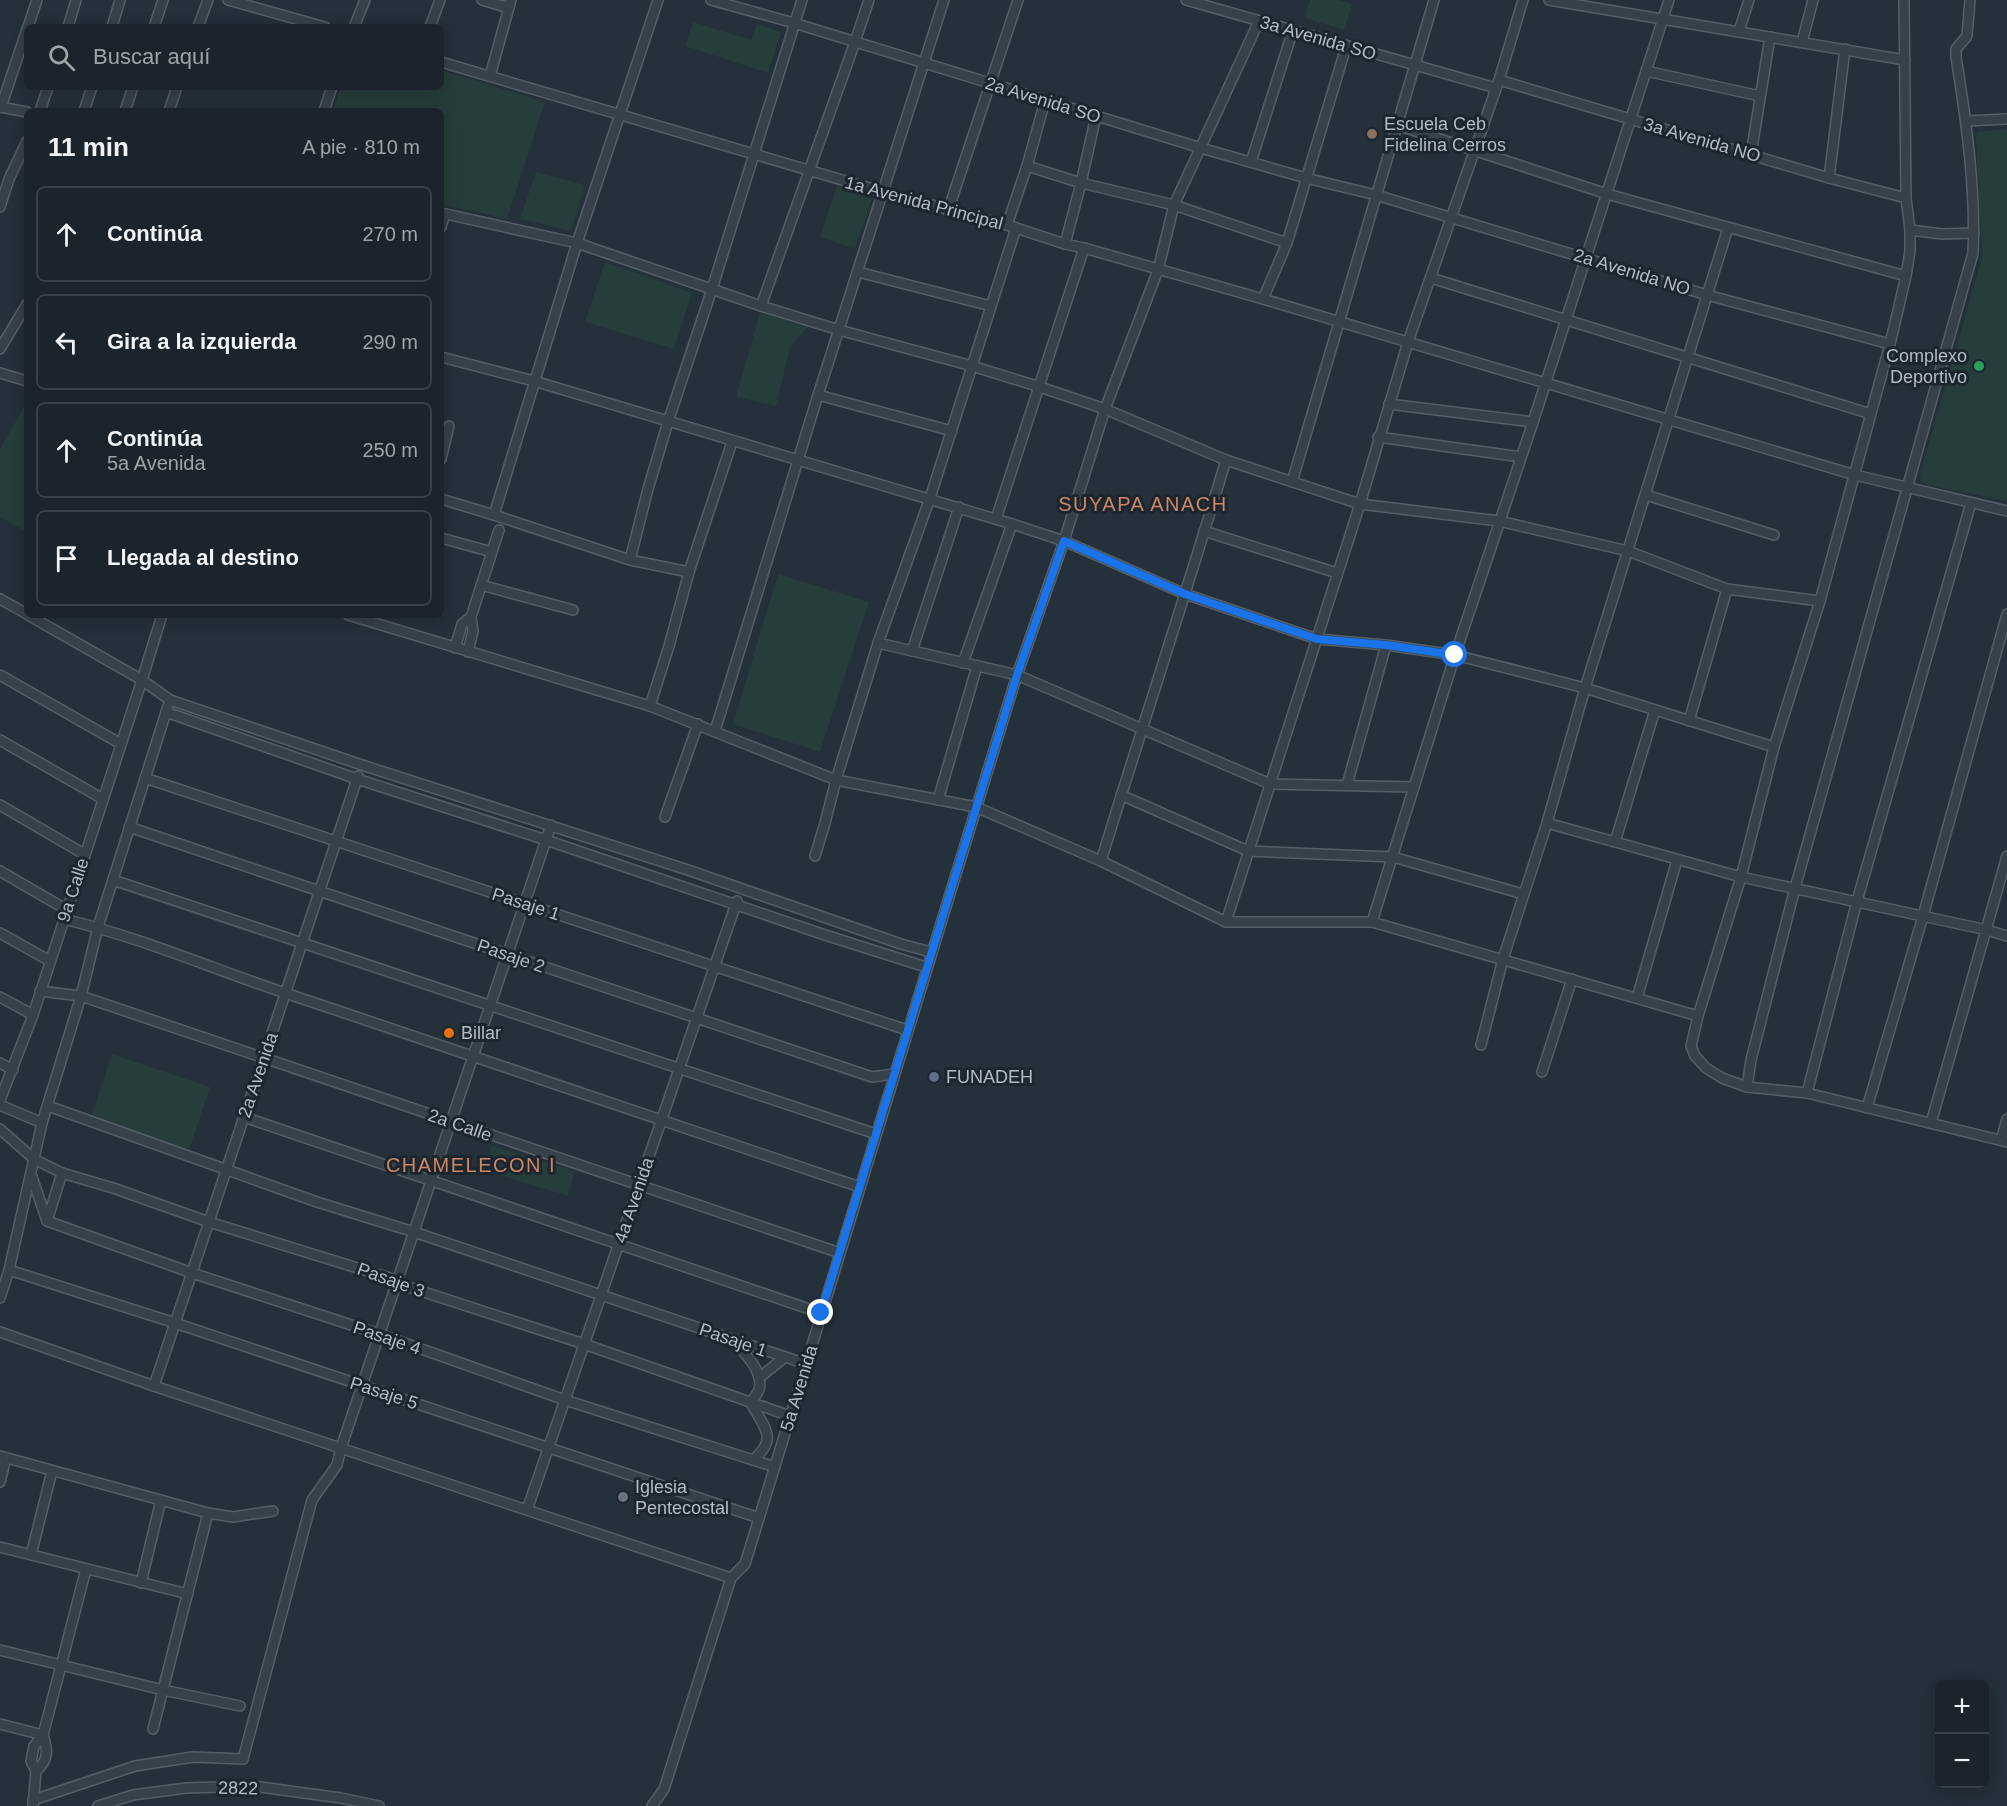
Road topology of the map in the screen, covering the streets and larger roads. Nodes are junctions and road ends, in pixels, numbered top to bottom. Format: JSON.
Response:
{"nodes":[{"id":1,"x":37,"y":0,"type":"edge"},
{"id":2,"x":76,"y":0,"type":"edge"},
{"id":3,"x":120,"y":0,"type":"edge"},
{"id":4,"x":163,"y":0,"type":"edge"},
{"id":5,"x":208,"y":0,"type":"edge"},
{"id":6,"x":365,"y":0,"type":"edge"},
{"id":7,"x":440,"y":0,"type":"edge"},
{"id":8,"x":482,"y":0,"type":"edge"},
{"id":9,"x":658,"y":0,"type":"edge"},
{"id":10,"x":711,"y":0,"type":"edge"},
{"id":11,"x":802,"y":0,"type":"edge"},
{"id":12,"x":868,"y":0,"type":"edge"},
{"id":13,"x":944,"y":0,"type":"edge"},
{"id":14,"x":1018,"y":0,"type":"edge"},
{"id":15,"x":1186,"y":0,"type":"edge"},
{"id":16,"x":1434,"y":0,"type":"edge"},
{"id":17,"x":1523,"y":0,"type":"edge"},
{"id":18,"x":1549,"y":0,"type":"edge"},
{"id":19,"x":1669,"y":0,"type":"edge"},
{"id":20,"x":1749,"y":0,"type":"edge"},
{"id":21,"x":1813,"y":0,"type":"edge"},
{"id":22,"x":1904,"y":0,"type":"edge"},
{"id":23,"x":1970,"y":0,"type":"edge"},
{"id":24,"x":232,"y":1,"type":"edge"},
{"id":25,"x":728,"y":2,"type":"edge"},
{"id":26,"x":510,"y":4,"type":"edge"},
{"id":27,"x":1603,"y":5,"type":"edge"},
{"id":28,"x":1663,"y":20,"type":"junction"},
{"id":29,"x":1259,"y":21,"type":"junction"},
{"id":30,"x":794,"y":23,"type":"junction"},
{"id":31,"x":28,"y":24,"type":"edge"},
{"id":32,"x":69,"y":24,"type":"edge"},
{"id":33,"x":113,"y":24,"type":"edge"},
{"id":34,"x":155,"y":24,"type":"edge"},
{"id":35,"x":199,"y":24,"type":"edge"},
{"id":36,"x":314,"y":24,"type":"edge"},
{"id":37,"x":355,"y":24,"type":"edge"},
{"id":38,"x":431,"y":24,"type":"edge"},
{"id":39,"x":1293,"y":30,"type":"junction"},
{"id":40,"x":1739,"y":31,"type":"junction"},
{"id":41,"x":24,"y":37,"type":"edge"},
{"id":42,"x":1770,"y":37,"type":"junction"},
{"id":43,"x":855,"y":42,"type":"junction"},
{"id":44,"x":1802,"y":42,"type":"junction"},
{"id":45,"x":1346,"y":47,"type":"junction"},
{"id":46,"x":1845,"y":49,"type":"junction"},
{"id":47,"x":1905,"y":60,"type":"junction"},
{"id":48,"x":444,"y":63,"type":"edge"},
{"id":49,"x":924,"y":63,"type":"junction"},
{"id":50,"x":1415,"y":65,"type":"junction"},
{"id":51,"x":1646,"y":71,"type":"junction"},
{"id":52,"x":490,"y":76,"type":"junction"},
{"id":53,"x":990,"y":84,"type":"junction"},
{"id":54,"x":1497,"y":84,"type":"junction"},
{"id":55,"x":47,"y":90,"type":"edge"},
{"id":56,"x":91,"y":90,"type":"edge"},
{"id":57,"x":132,"y":90,"type":"edge"},
{"id":58,"x":176,"y":90,"type":"edge"},
{"id":59,"x":331,"y":90,"type":"edge"},
{"id":60,"x":1760,"y":96,"type":"junction"},
{"id":61,"x":1045,"y":101,"type":"junction"},
{"id":62,"x":1,"y":107,"type":"edge"},
{"id":63,"x":41,"y":108,"type":"edge"},
{"id":64,"x":85,"y":108,"type":"edge"},
{"id":65,"x":126,"y":108,"type":"edge"},
{"id":66,"x":170,"y":108,"type":"edge"},
{"id":67,"x":325,"y":108,"type":"edge"},
{"id":68,"x":24,"y":111,"type":"edge"},
{"id":69,"x":620,"y":115,"type":"junction"},
{"id":70,"x":1096,"y":116,"type":"junction"},
{"id":71,"x":2007,"y":118,"type":"edge"},
{"id":72,"x":1630,"y":120,"type":"junction"},
{"id":73,"x":1966,"y":121,"type":"junction"},
{"id":74,"x":1397,"y":125,"type":"junction"},
{"id":75,"x":24,"y":147,"type":"edge"},
{"id":76,"x":1201,"y":148,"type":"junction"},
{"id":77,"x":1473,"y":150,"type":"junction"},
{"id":78,"x":753,"y":154,"type":"junction"},
{"id":79,"x":1750,"y":154,"type":"junction"},
{"id":80,"x":1251,"y":162,"type":"junction"},
{"id":81,"x":1027,"y":166,"type":"junction"},
{"id":82,"x":809,"y":170,"type":"junction"},
{"id":83,"x":1306,"y":178,"type":"junction"},
{"id":84,"x":1829,"y":178,"type":"junction"},
{"id":85,"x":1081,"y":183,"type":"junction"},
{"id":86,"x":883,"y":192,"type":"junction"},
{"id":87,"x":1607,"y":194,"type":"junction"},
{"id":88,"x":1376,"y":195,"type":"junction"},
{"id":89,"x":1906,"y":198,"type":"junction"},
{"id":90,"x":1174,"y":205,"type":"junction"},
{"id":91,"x":0,"y":207,"type":"edge"},
{"id":92,"x":948,"y":211,"type":"junction"},
{"id":93,"x":444,"y":214,"type":"edge"},
{"id":94,"x":1452,"y":218,"type":"junction"},
{"id":95,"x":1011,"y":227,"type":"junction"},
{"id":96,"x":1728,"y":228,"type":"junction"},
{"id":97,"x":1910,"y":230,"type":"junction"},
{"id":98,"x":1974,"y":233,"type":"junction"},
{"id":99,"x":577,"y":243,"type":"junction"},
{"id":100,"x":1287,"y":243,"type":"junction"},
{"id":101,"x":1065,"y":244,"type":"junction"},
{"id":102,"x":1084,"y":248,"type":"junction"},
{"id":103,"x":1586,"y":258,"type":"junction"},
{"id":104,"x":1158,"y":270,"type":"junction"},
{"id":105,"x":858,"y":272,"type":"junction"},
{"id":106,"x":1906,"y":276,"type":"junction"},
{"id":107,"x":1431,"y":278,"type":"junction"},
{"id":108,"x":712,"y":289,"type":"junction"},
{"id":109,"x":1707,"y":295,"type":"junction"},
{"id":110,"x":1263,"y":299,"type":"junction"},
{"id":111,"x":761,"y":306,"type":"junction"},
{"id":112,"x":991,"y":306,"type":"junction"},
{"id":113,"x":24,"y":309,"type":"edge"},
{"id":114,"x":1565,"y":319,"type":"junction"},
{"id":115,"x":1339,"y":322,"type":"junction"},
{"id":116,"x":839,"y":330,"type":"junction"},
{"id":117,"x":1408,"y":342,"type":"junction"},
{"id":118,"x":1890,"y":344,"type":"junction"},
{"id":119,"x":0,"y":349,"type":"edge"},
{"id":120,"x":444,"y":358,"type":"edge"},
{"id":121,"x":1687,"y":358,"type":"junction"},
{"id":122,"x":972,"y":366,"type":"junction"},
{"id":123,"x":0,"y":374,"type":"edge"},
{"id":124,"x":24,"y":380,"type":"edge"},
{"id":125,"x":534,"y":381,"type":"junction"},
{"id":126,"x":1545,"y":383,"type":"junction"},
{"id":127,"x":1040,"y":387,"type":"junction"},
{"id":128,"x":818,"y":395,"type":"junction"},
{"id":129,"x":1389,"y":404,"type":"junction"},
{"id":130,"x":1105,"y":409,"type":"junction"},
{"id":131,"x":1871,"y":414,"type":"junction"},
{"id":132,"x":1667,"y":420,"type":"junction"},
{"id":133,"x":668,"y":422,"type":"junction"},
{"id":134,"x":1533,"y":422,"type":"junction"},
{"id":135,"x":449,"y":426,"type":"dead end"},
{"id":136,"x":952,"y":431,"type":"junction"},
{"id":137,"x":1378,"y":437,"type":"junction"},
{"id":138,"x":732,"y":442,"type":"junction"},
{"id":139,"x":444,"y":447,"type":"edge"},
{"id":140,"x":1521,"y":457,"type":"junction"},
{"id":141,"x":1226,"y":460,"type":"junction"},
{"id":142,"x":799,"y":462,"type":"junction"},
{"id":143,"x":1855,"y":475,"type":"junction"},
{"id":144,"x":1292,"y":482,"type":"junction"},
{"id":145,"x":1908,"y":488,"type":"junction"},
{"id":146,"x":1646,"y":495,"type":"junction"},
{"id":147,"x":930,"y":498,"type":"junction"},
{"id":148,"x":444,"y":500,"type":"edge"},
{"id":149,"x":1971,"y":503,"type":"junction"},
{"id":150,"x":1360,"y":504,"type":"junction"},
{"id":151,"x":959,"y":507,"type":"junction"},
{"id":152,"x":2007,"y":511,"type":"edge"},
{"id":153,"x":494,"y":514,"type":"junction"},
{"id":154,"x":996,"y":519,"type":"junction"},
{"id":155,"x":1500,"y":521,"type":"junction"},
{"id":156,"x":1012,"y":524,"type":"junction"},
{"id":157,"x":499,"y":530,"type":"dead end"},
{"id":158,"x":1204,"y":531,"type":"junction"},
{"id":159,"x":1774,"y":535,"type":"dead end"},
{"id":160,"x":444,"y":539,"type":"edge"},
{"id":161,"x":1064,"y":541,"type":"junction"},
{"id":162,"x":1628,"y":551,"type":"junction"},
{"id":163,"x":492,"y":552,"type":"junction"},
{"id":164,"x":630,"y":560,"type":"junction"},
{"id":165,"x":689,"y":572,"type":"junction"},
{"id":166,"x":1337,"y":573,"type":"junction"},
{"id":167,"x":481,"y":585,"type":"junction"},
{"id":168,"x":1727,"y":589,"type":"junction"},
{"id":169,"x":1185,"y":594,"type":"junction"},
{"id":170,"x":0,"y":599,"type":"edge"},
{"id":171,"x":1820,"y":601,"type":"junction"},
{"id":172,"x":573,"y":610,"type":"dead end"},
{"id":173,"x":24,"y":613,"type":"edge"},
{"id":174,"x":2007,"y":614,"type":"edge"},
{"id":175,"x":471,"y":617,"type":"junction"},
{"id":176,"x":33,"y":618,"type":"edge"},
{"id":177,"x":161,"y":618,"type":"edge"},
{"id":178,"x":358,"y":618,"type":"edge"},
{"id":179,"x":1317,"y":639,"type":"junction"},
{"id":180,"x":878,"y":643,"type":"junction"},
{"id":181,"x":1386,"y":645,"type":"junction"},
{"id":182,"x":455,"y":648,"type":"junction"},
{"id":183,"x":912,"y":651,"type":"junction"},
{"id":184,"x":468,"y":652,"type":"junction"},
{"id":185,"x":1455,"y":655,"type":"junction"},
{"id":186,"x":963,"y":663,"type":"junction"},
{"id":187,"x":977,"y":666,"type":"junction"},
{"id":188,"x":0,"y":675,"type":"edge"},
{"id":189,"x":1017,"y":675,"type":"junction"},
{"id":190,"x":142,"y":680,"type":"junction"},
{"id":191,"x":1585,"y":688,"type":"junction"},
{"id":192,"x":170,"y":700,"type":"junction"},
{"id":193,"x":650,"y":706,"type":"junction"},
{"id":194,"x":1655,"y":710,"type":"junction"},
{"id":195,"x":166,"y":712,"type":"junction"},
{"id":196,"x":1689,"y":721,"type":"junction"},
{"id":197,"x":698,"y":724,"type":"junction"},
{"id":198,"x":1142,"y":728,"type":"junction"},
{"id":199,"x":716,"y":730,"type":"junction"},
{"id":200,"x":0,"y":740,"type":"edge"},
{"id":201,"x":121,"y":744,"type":"junction"},
{"id":202,"x":1774,"y":747,"type":"junction"},
{"id":203,"x":362,"y":765,"type":"junction"},
{"id":204,"x":145,"y":778,"type":"junction"},
{"id":205,"x":357,"y":779,"type":"junction"},
{"id":206,"x":836,"y":780,"type":"junction"},
{"id":207,"x":1270,"y":784,"type":"junction"},
{"id":208,"x":1347,"y":785,"type":"junction"},
{"id":209,"x":1413,"y":787,"type":"junction"},
{"id":210,"x":1121,"y":795,"type":"junction"},
{"id":211,"x":103,"y":799,"type":"junction"},
{"id":212,"x":938,"y":800,"type":"junction"},
{"id":213,"x":0,"y":805,"type":"edge"},
{"id":214,"x":976,"y":807,"type":"junction"},
{"id":215,"x":665,"y":817,"type":"dead end"},
{"id":216,"x":1547,"y":823,"type":"junction"},
{"id":217,"x":551,"y":825,"type":"junction"},
{"id":218,"x":129,"y":827,"type":"junction"},
{"id":219,"x":546,"y":840,"type":"junction"},
{"id":220,"x":336,"y":841,"type":"junction"},
{"id":221,"x":1615,"y":842,"type":"junction"},
{"id":222,"x":1248,"y":851,"type":"junction"},
{"id":223,"x":84,"y":854,"type":"junction"},
{"id":224,"x":815,"y":856,"type":"dead end"},
{"id":225,"x":1393,"y":856,"type":"junction"},
{"id":226,"x":2007,"y":856,"type":"edge"},
{"id":227,"x":1677,"y":860,"type":"junction"},
{"id":228,"x":1101,"y":861,"type":"junction"},
{"id":229,"x":0,"y":872,"type":"edge"},
{"id":230,"x":1741,"y":878,"type":"junction"},
{"id":231,"x":113,"y":880,"type":"junction"},
{"id":232,"x":1795,"y":888,"type":"junction"},
{"id":233,"x":320,"y":890,"type":"junction"},
{"id":234,"x":741,"y":890,"type":"junction"},
{"id":235,"x":1523,"y":894,"type":"junction"},
{"id":236,"x":1857,"y":901,"type":"junction"},
{"id":237,"x":525,"y":903,"type":"junction"},
{"id":238,"x":736,"y":904,"type":"junction"},
{"id":239,"x":65,"y":914,"type":"junction"},
{"id":240,"x":1923,"y":916,"type":"junction"},
{"id":241,"x":1226,"y":922,"type":"junction"},
{"id":242,"x":1372,"y":922,"type":"junction"},
{"id":243,"x":98,"y":927,"type":"junction"},
{"id":244,"x":1987,"y":930,"type":"junction"},
{"id":245,"x":0,"y":933,"type":"edge"},
{"id":246,"x":2007,"y":936,"type":"edge"},
{"id":247,"x":303,"y":942,"type":"junction"},
{"id":248,"x":931,"y":952,"type":"junction"},
{"id":249,"x":507,"y":955,"type":"junction"},
{"id":250,"x":1503,"y":959,"type":"junction"},
{"id":251,"x":50,"y":961,"type":"junction"},
{"id":252,"x":715,"y":966,"type":"junction"},
{"id":253,"x":926,"y":967,"type":"junction"},
{"id":254,"x":1572,"y":979,"type":"junction"},
{"id":255,"x":40,"y":991,"type":"junction"},
{"id":256,"x":285,"y":993,"type":"junction"},
{"id":257,"x":81,"y":996,"type":"junction"},
{"id":258,"x":0,"y":997,"type":"edge"},
{"id":259,"x":1637,"y":998,"type":"junction"},
{"id":260,"x":490,"y":1006,"type":"junction"},
{"id":261,"x":33,"y":1015,"type":"junction"},
{"id":262,"x":1698,"y":1016,"type":"junction"},
{"id":263,"x":697,"y":1018,"type":"junction"},
{"id":264,"x":907,"y":1030,"type":"junction"},
{"id":265,"x":1480,"y":1045,"type":"dead end"},
{"id":266,"x":473,"y":1056,"type":"junction"},
{"id":267,"x":264,"y":1058,"type":"junction"},
{"id":268,"x":0,"y":1063,"type":"edge"},
{"id":269,"x":13,"y":1070,"type":"junction"},
{"id":270,"x":679,"y":1070,"type":"junction"},
{"id":271,"x":1542,"y":1072,"type":"dead end"},
{"id":272,"x":894,"y":1074,"type":"junction"},
{"id":273,"x":1747,"y":1087,"type":"junction"},
{"id":274,"x":1808,"y":1094,"type":"junction"},
{"id":275,"x":0,"y":1102,"type":"edge"},
{"id":276,"x":48,"y":1106,"type":"junction"},
{"id":277,"x":1867,"y":1108,"type":"junction"},
{"id":278,"x":244,"y":1117,"type":"junction"},
{"id":279,"x":2007,"y":1119,"type":"edge"},
{"id":280,"x":661,"y":1121,"type":"junction"},
{"id":281,"x":451,"y":1122,"type":"junction"},
{"id":282,"x":42,"y":1123,"type":"junction"},
{"id":283,"x":1931,"y":1123,"type":"junction"},
{"id":284,"x":0,"y":1129,"type":"edge"},
{"id":285,"x":876,"y":1134,"type":"junction"},
{"id":286,"x":2004,"y":1141,"type":"edge"},
{"id":287,"x":34,"y":1159,"type":"junction"},
{"id":288,"x":226,"y":1170,"type":"junction"},
{"id":289,"x":62,"y":1173,"type":"junction"},
{"id":290,"x":31,"y":1174,"type":"junction"},
{"id":291,"x":431,"y":1180,"type":"junction"},
{"id":292,"x":639,"y":1184,"type":"junction"},
{"id":293,"x":860,"y":1186,"type":"junction"},
{"id":294,"x":47,"y":1221,"type":"junction"},
{"id":295,"x":209,"y":1222,"type":"junction"},
{"id":296,"x":414,"y":1232,"type":"junction"},
{"id":297,"x":619,"y":1243,"type":"junction"},
{"id":298,"x":840,"y":1253,"type":"junction"},
{"id":299,"x":9,"y":1270,"type":"junction"},
{"id":300,"x":192,"y":1273,"type":"junction"},
{"id":301,"x":396,"y":1283,"type":"junction"},
{"id":302,"x":601,"y":1294,"type":"junction"},
{"id":303,"x":0,"y":1298,"type":"edge"},
{"id":304,"x":821,"y":1313,"type":"junction"},
{"id":305,"x":175,"y":1323,"type":"junction"},
{"id":306,"x":0,"y":1332,"type":"edge"},
{"id":307,"x":379,"y":1334,"type":"junction"},
{"id":308,"x":733,"y":1340,"type":"junction"},
{"id":309,"x":584,"y":1344,"type":"junction"},
{"id":310,"x":785,"y":1357,"type":"junction"},
{"id":311,"x":806,"y":1364,"type":"junction"},
{"id":312,"x":759,"y":1378,"type":"junction"},
{"id":313,"x":154,"y":1386,"type":"junction"},
{"id":314,"x":362,"y":1386,"type":"junction"},
{"id":315,"x":565,"y":1400,"type":"junction"},
{"id":316,"x":751,"y":1402,"type":"junction"},
{"id":317,"x":790,"y":1416,"type":"junction"},
{"id":318,"x":548,"y":1447,"type":"junction"},
{"id":319,"x":341,"y":1448,"type":"junction"},
{"id":320,"x":3,"y":1457,"type":"edge"},
{"id":321,"x":753,"y":1460,"type":"junction"},
{"id":322,"x":775,"y":1467,"type":"junction"},
{"id":323,"x":52,"y":1471,"type":"junction"},
{"id":324,"x":0,"y":1482,"type":"edge"},
{"id":325,"x":161,"y":1500,"type":"junction"},
{"id":326,"x":527,"y":1509,"type":"junction"},
{"id":327,"x":273,"y":1511,"type":"dead end"},
{"id":328,"x":208,"y":1513,"type":"junction"},
{"id":329,"x":759,"y":1518,"type":"junction"},
{"id":330,"x":0,"y":1547,"type":"edge"},
{"id":331,"x":31,"y":1555,"type":"junction"},
{"id":332,"x":86,"y":1569,"type":"junction"},
{"id":333,"x":731,"y":1578,"type":"junction"},
{"id":334,"x":141,"y":1583,"type":"junction"},
{"id":335,"x":188,"y":1594,"type":"junction"},
{"id":336,"x":0,"y":1650,"type":"edge"},
{"id":337,"x":61,"y":1666,"type":"junction"},
{"id":338,"x":163,"y":1690,"type":"junction"},
{"id":339,"x":240,"y":1706,"type":"dead end"},
{"id":340,"x":0,"y":1724,"type":"edge"},
{"id":341,"x":153,"y":1729,"type":"dead end"},
{"id":342,"x":43,"y":1735,"type":"junction"},
{"id":343,"x":33,"y":1803,"type":"edge"},
{"id":344,"x":98,"y":1806,"type":"edge"},
{"id":345,"x":379,"y":1806,"type":"edge"},
{"id":346,"x":652,"y":1806,"type":"edge"}],
"edges":[{"from":1,"to":31,"type":"street"},
{"from":2,"to":32,"type":"street"},
{"from":3,"to":33,"type":"street"},
{"from":4,"to":34,"type":"street"},
{"from":5,"to":35,"type":"street"},
{"from":6,"to":37,"type":"street"},
{"from":7,"to":38,"type":"street"},
{"from":8,"to":26,"type":"street"},
{"from":9,"to":69,"type":"street"},
{"from":10,"to":25,"type":"street","name":"2a Avenida SO"},
{"from":11,"to":30,"type":"street"},
{"from":12,"to":43,"type":"street"},
{"from":13,"to":49,"type":"street"},
{"from":14,"to":53,"type":"street"},
{"from":15,"to":29,"type":"street","name":"3a Avenida SO"},
{"from":16,"to":50,"type":"street"},
{"from":17,"to":54,"type":"street"},
{"from":18,"to":27,"type":"street"},
{"from":19,"to":28,"type":"street"},
{"from":20,"to":40,"type":"street"},
{"from":21,"to":44,"type":"street"},
{"from":22,"to":47,"type":"street"},
{"from":23,"to":73,"type":"street"},
{"from":24,"to":36,"type":"street"},
{"from":25,"to":30,"type":"street","name":"2a Avenida SO"},
{"from":26,"to":52,"type":"street"},
{"from":27,"to":28,"type":"street"},
{"from":28,"to":40,"type":"street"},
{"from":28,"to":51,"type":"street"},
{"from":29,"to":39,"type":"street","name":"3a Avenida SO"},
{"from":29,"to":76,"type":"street","name":"5a Avenida"},
{"from":30,"to":43,"type":"street","name":"2a Avenida SO"},
{"from":30,"to":78,"type":"street"},
{"from":39,"to":45,"type":"street","name":"3a Avenida SO"},
{"from":39,"to":80,"type":"street"},
{"from":40,"to":42,"type":"street"},
{"from":41,"to":62,"type":"street"},
{"from":42,"to":44,"type":"street"},
{"from":42,"to":60,"type":"street"},
{"from":43,"to":49,"type":"street","name":"2a Avenida SO"},
{"from":43,"to":82,"type":"street"},
{"from":44,"to":46,"type":"street"},
{"from":45,"to":50,"type":"street","name":"3a Avenida SO"},
{"from":45,"to":83,"type":"street"},
{"from":46,"to":47,"type":"street"},
{"from":46,"to":84,"type":"street"},
{"from":47,"to":89,"type":"street"},
{"from":48,"to":52,"type":"street","name":"1a Avenida Principal"},
{"from":49,"to":53,"type":"street","name":"2a Avenida SO"},
{"from":49,"to":86,"type":"street"},
{"from":50,"to":54,"type":"street","name":"3a Avenida NO"},
{"from":50,"to":74,"type":"street"},
{"from":51,"to":60,"type":"street"},
{"from":51,"to":72,"type":"street"},
{"from":52,"to":69,"type":"street","name":"1a Avenida Principal"},
{"from":53,"to":61,"type":"street","name":"2a Avenida SO"},
{"from":53,"to":92,"type":"street"},
{"from":54,"to":72,"type":"street","name":"3a Avenida NO"},
{"from":54,"to":77,"type":"street"},
{"from":55,"to":63,"type":"street"},
{"from":56,"to":64,"type":"street"},
{"from":57,"to":65,"type":"street"},
{"from":58,"to":66,"type":"street"},
{"from":59,"to":67,"type":"street"},
{"from":60,"to":79,"type":"street"},
{"from":61,"to":70,"type":"street","name":"2a Avenida SO"},
{"from":61,"to":81,"type":"street"},
{"from":62,"to":68,"type":"street"},
{"from":69,"to":78,"type":"street","name":"1a Avenida Principal"},
{"from":69,"to":99,"type":"street"},
{"from":70,"to":76,"type":"street","name":"2a Avenida SO"},
{"from":70,"to":85,"type":"street"},
{"from":71,"to":73,"type":"street"},
{"from":72,"to":79,"type":"street","name":"3a Avenida NO"},
{"from":72,"to":87,"type":"street"},
{"from":73,"to":98,"type":"street"},
{"from":74,"to":77,"type":"street"},
{"from":74,"to":88,"type":"street"},
{"from":75,"to":91,"type":"street"},
{"from":76,"to":80,"type":"street","name":"2a Avenida SO"},
{"from":76,"to":90,"type":"street","name":"5a Avenida"},
{"from":77,"to":87,"type":"street"},
{"from":77,"to":94,"type":"street"},
{"from":78,"to":82,"type":"street","name":"1a Avenida Principal"},
{"from":78,"to":108,"type":"street"},
{"from":79,"to":84,"type":"street","name":"3a Avenida NO"},
{"from":80,"to":83,"type":"street","name":"2a Avenida SO"},
{"from":81,"to":85,"type":"street"},
{"from":81,"to":95,"type":"street"},
{"from":82,"to":86,"type":"street","name":"1a Avenida Principal"},
{"from":82,"to":111,"type":"street"},
{"from":83,"to":88,"type":"street","name":"2a Avenida SO"},
{"from":83,"to":100,"type":"street"},
{"from":84,"to":89,"type":"street","name":"3a Avenida NO"},
{"from":85,"to":90,"type":"street"},
{"from":85,"to":101,"type":"street"},
{"from":86,"to":92,"type":"street","name":"1a Avenida Principal"},
{"from":86,"to":105,"type":"street"},
{"from":87,"to":96,"type":"street"},
{"from":87,"to":103,"type":"street"},
{"from":88,"to":94,"type":"street","name":"2a Avenida NO"},
{"from":88,"to":115,"type":"street"},
{"from":89,"to":97,"type":"street"},
{"from":90,"to":100,"type":"street"},
{"from":90,"to":104,"type":"street","name":"5a Avenida"},
{"from":92,"to":95,"type":"street","name":"1a Avenida Principal"},
{"from":93,"to":99,"type":"street"},
{"from":94,"to":103,"type":"street","name":"2a Avenida NO"},
{"from":94,"to":107,"type":"street"},
{"from":95,"to":101,"type":"street","name":"1a Avenida Principal"},
{"from":95,"to":112,"type":"street"},
{"from":96,"to":106,"type":"street"},
{"from":96,"to":109,"type":"street"},
{"from":97,"to":98,"type":"street"},
{"from":97,"to":106,"type":"street"},
{"from":98,"to":145,"type":"street"},
{"from":99,"to":108,"type":"street"},
{"from":99,"to":125,"type":"street"},
{"from":100,"to":110,"type":"street"},
{"from":101,"to":102,"type":"street","name":"1a Avenida Principal"},
{"from":102,"to":104,"type":"street","name":"1a Avenida Principal"},
{"from":102,"to":127,"type":"street"},
{"from":103,"to":109,"type":"street","name":"2a Avenida NO"},
{"from":103,"to":114,"type":"street"},
{"from":104,"to":110,"type":"street","name":"1a Avenida Principal"},
{"from":104,"to":130,"type":"street","name":"5a Avenida"},
{"from":105,"to":112,"type":"street"},
{"from":105,"to":116,"type":"street"},
{"from":106,"to":118,"type":"street"},
{"from":107,"to":114,"type":"street"},
{"from":107,"to":117,"type":"street"},
{"from":108,"to":111,"type":"street"},
{"from":108,"to":133,"type":"street"},
{"from":109,"to":118,"type":"street","name":"2a Avenida NO"},
{"from":109,"to":121,"type":"street"},
{"from":110,"to":115,"type":"street","name":"1a Avenida Principal"},
{"from":111,"to":116,"type":"street"},
{"from":112,"to":122,"type":"street"},
{"from":113,"to":119,"type":"street"},
{"from":114,"to":121,"type":"street"},
{"from":114,"to":126,"type":"street"},
{"from":115,"to":117,"type":"street","name":"1a Avenida Principal"},
{"from":115,"to":144,"type":"street"},
{"from":116,"to":122,"type":"street"},
{"from":116,"to":128,"type":"street"},
{"from":117,"to":126,"type":"street","name":"1a Avenida Principal"},
{"from":117,"to":129,"type":"street"},
{"from":118,"to":131,"type":"street"},
{"from":120,"to":125,"type":"street"},
{"from":121,"to":131,"type":"street"},
{"from":121,"to":132,"type":"street"},
{"from":122,"to":127,"type":"street"},
{"from":122,"to":136,"type":"street"},
{"from":123,"to":124,"type":"street"},
{"from":125,"to":133,"type":"street"},
{"from":125,"to":153,"type":"street"},
{"from":126,"to":132,"type":"street","name":"1a Avenida Principal"},
{"from":126,"to":134,"type":"street"},
{"from":127,"to":130,"type":"street"},
{"from":127,"to":154,"type":"street"},
{"from":128,"to":136,"type":"street"},
{"from":128,"to":142,"type":"street"},
{"from":129,"to":134,"type":"street"},
{"from":129,"to":137,"type":"street"},
{"from":130,"to":141,"type":"street"},
{"from":130,"to":161,"type":"street","name":"5a Avenida"},
{"from":131,"to":143,"type":"street"},
{"from":132,"to":143,"type":"street","name":"1a Avenida Principal"},
{"from":132,"to":146,"type":"street"},
{"from":133,"to":138,"type":"street"},
{"from":133,"to":164,"type":"street"},
{"from":134,"to":140,"type":"street"},
{"from":135,"to":139,"type":"street"},
{"from":136,"to":147,"type":"street"},
{"from":137,"to":140,"type":"street"},
{"from":137,"to":150,"type":"street"},
{"from":138,"to":142,"type":"street"},
{"from":138,"to":165,"type":"street"},
{"from":140,"to":155,"type":"street"},
{"from":141,"to":144,"type":"street"},
{"from":141,"to":158,"type":"street"},
{"from":142,"to":147,"type":"street"},
{"from":142,"to":199,"type":"street"},
{"from":143,"to":145,"type":"street","name":"1a Avenida Principal"},
{"from":143,"to":171,"type":"street"},
{"from":144,"to":150,"type":"street"},
{"from":145,"to":149,"type":"street","name":"1a Avenida Principal"},
{"from":145,"to":232,"type":"street"},
{"from":146,"to":159,"type":"street"},
{"from":146,"to":162,"type":"street"},
{"from":147,"to":151,"type":"street"},
{"from":147,"to":180,"type":"street"},
{"from":148,"to":153,"type":"street"},
{"from":149,"to":152,"type":"street","name":"1a Avenida Principal"},
{"from":149,"to":236,"type":"street"},
{"from":150,"to":155,"type":"street"},
{"from":150,"to":166,"type":"street"},
{"from":151,"to":154,"type":"street"},
{"from":151,"to":183,"type":"street"},
{"from":153,"to":164,"type":"street"},
{"from":154,"to":156,"type":"street"},
{"from":155,"to":162,"type":"street"},
{"from":155,"to":185,"type":"street"},
{"from":156,"to":161,"type":"street"},
{"from":156,"to":186,"type":"street"},
{"from":157,"to":163,"type":"street"},
{"from":158,"to":166,"type":"street"},
{"from":158,"to":169,"type":"street"},
{"from":160,"to":163,"type":"street"},
{"from":161,"to":169,"type":"street"},
{"from":161,"to":189,"type":"street","name":"5a Avenida"},
{"from":162,"to":168,"type":"street"},
{"from":162,"to":191,"type":"street"},
{"from":163,"to":167,"type":"street"},
{"from":164,"to":165,"type":"street"},
{"from":165,"to":193,"type":"street"},
{"from":166,"to":179,"type":"street"},
{"from":167,"to":172,"type":"street"},
{"from":167,"to":175,"type":"street"},
{"from":168,"to":171,"type":"street"},
{"from":168,"to":196,"type":"street"},
{"from":169,"to":179,"type":"street"},
{"from":169,"to":198,"type":"street"},
{"from":170,"to":173,"type":"street"},
{"from":171,"to":202,"type":"street"},
{"from":174,"to":240,"type":"street"},
{"from":175,"to":182,"type":"street"},
{"from":175,"to":184,"type":"street"},
{"from":176,"to":190,"type":"street"},
{"from":177,"to":190,"type":"street","name":"9a Calle"},
{"from":178,"to":182,"type":"street"},
{"from":179,"to":181,"type":"street"},
{"from":179,"to":207,"type":"street"},
{"from":180,"to":183,"type":"street"},
{"from":180,"to":206,"type":"street"},
{"from":181,"to":185,"type":"street"},
{"from":181,"to":208,"type":"street"},
{"from":182,"to":184,"type":"street"},
{"from":183,"to":186,"type":"street"},
{"from":184,"to":193,"type":"street"},
{"from":185,"to":191,"type":"street"},
{"from":185,"to":209,"type":"street"},
{"from":186,"to":187,"type":"street"},
{"from":187,"to":189,"type":"street"},
{"from":187,"to":212,"type":"street"},
{"from":188,"to":201,"type":"street"},
{"from":189,"to":198,"type":"street"},
{"from":189,"to":214,"type":"street","name":"5a Avenida"},
{"from":190,"to":192,"type":"street"},
{"from":190,"to":201,"type":"street","name":"9a Calle"},
{"from":191,"to":194,"type":"street"},
{"from":191,"to":216,"type":"street"},
{"from":192,"to":195,"type":"street"},
{"from":192,"to":203,"type":"street"},
{"from":193,"to":197,"type":"street"},
{"from":194,"to":196,"type":"street"},
{"from":194,"to":221,"type":"street"},
{"from":195,"to":204,"type":"street"},
{"from":195,"to":205,"type":"street"},
{"from":196,"to":202,"type":"street"},
{"from":197,"to":199,"type":"street"},
{"from":197,"to":215,"type":"street"},
{"from":198,"to":207,"type":"street"},
{"from":198,"to":210,"type":"street"},
{"from":199,"to":206,"type":"street"},
{"from":200,"to":211,"type":"street"},
{"from":201,"to":211,"type":"street","name":"9a Calle"},
{"from":202,"to":230,"type":"street"},
{"from":203,"to":205,"type":"street","name":"2a Avenida"},
{"from":203,"to":217,"type":"street"},
{"from":204,"to":218,"type":"street"},
{"from":204,"to":220,"type":"street","name":"Pasaje 1"},
{"from":205,"to":219,"type":"street"},
{"from":205,"to":220,"type":"street","name":"2a Avenida"},
{"from":206,"to":212,"type":"street"},
{"from":206,"to":224,"type":"street"},
{"from":207,"to":208,"type":"street"},
{"from":207,"to":222,"type":"street"},
{"from":208,"to":209,"type":"street"},
{"from":209,"to":225,"type":"street"},
{"from":210,"to":222,"type":"street"},
{"from":210,"to":228,"type":"street"},
{"from":211,"to":223,"type":"street","name":"9a Calle"},
{"from":212,"to":214,"type":"street"},
{"from":213,"to":223,"type":"street"},
{"from":214,"to":228,"type":"street"},
{"from":214,"to":248,"type":"street","name":"5a Avenida"},
{"from":216,"to":221,"type":"street"},
{"from":216,"to":235,"type":"street"},
{"from":217,"to":219,"type":"street"},
{"from":217,"to":234,"type":"street"},
{"from":218,"to":231,"type":"street"},
{"from":218,"to":233,"type":"street","name":"Pasaje 2"},
{"from":219,"to":237,"type":"street"},
{"from":219,"to":238,"type":"street"},
{"from":220,"to":233,"type":"street","name":"2a Avenida"},
{"from":220,"to":237,"type":"street","name":"Pasaje 1"},
{"from":221,"to":227,"type":"street"},
{"from":222,"to":225,"type":"street"},
{"from":222,"to":241,"type":"street"},
{"from":223,"to":239,"type":"street","name":"9a Calle"},
{"from":225,"to":235,"type":"street"},
{"from":225,"to":242,"type":"street"},
{"from":226,"to":244,"type":"street"},
{"from":227,"to":230,"type":"street"},
{"from":227,"to":259,"type":"street"},
{"from":228,"to":241,"type":"street"},
{"from":229,"to":239,"type":"street"},
{"from":230,"to":232,"type":"street"},
{"from":230,"to":262,"type":"street"},
{"from":231,"to":243,"type":"street"},
{"from":231,"to":247,"type":"street"},
{"from":232,"to":236,"type":"street"},
{"from":232,"to":273,"type":"street"},
{"from":233,"to":247,"type":"street","name":"2a Avenida"},
{"from":233,"to":249,"type":"street","name":"Pasaje 2"},
{"from":234,"to":238,"type":"street","name":"4a Avenida"},
{"from":234,"to":248,"type":"street"},
{"from":235,"to":250,"type":"street"},
{"from":236,"to":240,"type":"street"},
{"from":236,"to":274,"type":"street"},
{"from":237,"to":249,"type":"street"},
{"from":237,"to":252,"type":"street","name":"Pasaje 1"},
{"from":238,"to":252,"type":"street","name":"4a Avenida"},
{"from":238,"to":253,"type":"street"},
{"from":239,"to":243,"type":"street"},
{"from":239,"to":251,"type":"street","name":"9a Calle"},
{"from":240,"to":244,"type":"street"},
{"from":240,"to":277,"type":"street"},
{"from":241,"to":242,"type":"street"},
{"from":242,"to":250,"type":"street"},
{"from":243,"to":256,"type":"street"},
{"from":243,"to":257,"type":"street"},
{"from":244,"to":246,"type":"street"},
{"from":244,"to":283,"type":"street"},
{"from":245,"to":251,"type":"street"},
{"from":247,"to":256,"type":"street","name":"2a Avenida"},
{"from":247,"to":260,"type":"street"},
{"from":248,"to":253,"type":"street","name":"5a Avenida"},
{"from":249,"to":260,"type":"street"},
{"from":249,"to":263,"type":"street","name":"Pasaje 2"},
{"from":250,"to":254,"type":"street"},
{"from":250,"to":265,"type":"street"},
{"from":251,"to":255,"type":"street","name":"9a Calle"},
{"from":252,"to":263,"type":"street","name":"4a Avenida"},
{"from":252,"to":264,"type":"street","name":"Pasaje 1"},
{"from":253,"to":264,"type":"street","name":"5a Avenida"},
{"from":254,"to":259,"type":"street"},
{"from":254,"to":271,"type":"street"},
{"from":255,"to":257,"type":"street","name":"2a Calle"},
{"from":255,"to":261,"type":"street","name":"9a Calle"},
{"from":256,"to":266,"type":"street"},
{"from":256,"to":267,"type":"street","name":"2a Avenida"},
{"from":257,"to":267,"type":"street","name":"2a Calle"},
{"from":257,"to":276,"type":"street"},
{"from":258,"to":261,"type":"street"},
{"from":259,"to":262,"type":"street"},
{"from":260,"to":266,"type":"street"},
{"from":260,"to":270,"type":"street"},
{"from":261,"to":269,"type":"street","name":"9a Calle"},
{"from":262,"to":273,"type":"street"},
{"from":263,"to":270,"type":"street","name":"4a Avenida"},
{"from":263,"to":272,"type":"street","name":"Pasaje 2"},
{"from":264,"to":272,"type":"street","name":"5a Avenida"},
{"from":266,"to":280,"type":"street"},
{"from":266,"to":281,"type":"street"},
{"from":267,"to":278,"type":"street","name":"2a Avenida"},
{"from":267,"to":281,"type":"street","name":"2a Calle"},
{"from":268,"to":269,"type":"street"},
{"from":269,"to":275,"type":"street","name":"9a Calle"},
{"from":270,"to":280,"type":"street","name":"4a Avenida"},
{"from":270,"to":285,"type":"street"},
{"from":272,"to":285,"type":"street","name":"5a Avenida"},
{"from":273,"to":274,"type":"street"},
{"from":274,"to":277,"type":"street"},
{"from":275,"to":282,"type":"street"},
{"from":276,"to":282,"type":"street"},
{"from":276,"to":288,"type":"street","name":"Pasaje 1"},
{"from":277,"to":283,"type":"street"},
{"from":278,"to":288,"type":"street","name":"2a Avenida"},
{"from":278,"to":291,"type":"street"},
{"from":279,"to":286,"type":"street"},
{"from":280,"to":292,"type":"street","name":"4a Avenida"},
{"from":280,"to":293,"type":"street"},
{"from":281,"to":291,"type":"street"},
{"from":281,"to":292,"type":"street","name":"2a Calle"},
{"from":282,"to":287,"type":"street"},
{"from":283,"to":286,"type":"street"},
{"from":284,"to":287,"type":"street","name":"Pasaje 3"},
{"from":285,"to":293,"type":"street","name":"5a Avenida"},
{"from":287,"to":289,"type":"street","name":"Pasaje 3"},
{"from":287,"to":290,"type":"street"},
{"from":288,"to":295,"type":"street","name":"2a Avenida"},
{"from":288,"to":296,"type":"street","name":"Pasaje 1"},
{"from":289,"to":294,"type":"street"},
{"from":289,"to":295,"type":"street","name":"Pasaje 3"},
{"from":290,"to":294,"type":"street"},
{"from":290,"to":299,"type":"street"},
{"from":291,"to":296,"type":"street"},
{"from":291,"to":297,"type":"street"},
{"from":292,"to":297,"type":"street","name":"4a Avenida"},
{"from":292,"to":298,"type":"street","name":"2a Calle"},
{"from":293,"to":298,"type":"street","name":"5a Avenida"},
{"from":294,"to":300,"type":"street","name":"Pasaje 4"},
{"from":295,"to":300,"type":"street","name":"2a Avenida"},
{"from":295,"to":301,"type":"street","name":"Pasaje 3"},
{"from":296,"to":301,"type":"street"},
{"from":296,"to":302,"type":"street","name":"Pasaje 1"},
{"from":297,"to":302,"type":"street","name":"4a Avenida"},
{"from":297,"to":304,"type":"street"},
{"from":298,"to":304,"type":"street","name":"5a Avenida"},
{"from":299,"to":303,"type":"street"},
{"from":299,"to":305,"type":"street","name":"Pasaje 5"},
{"from":300,"to":305,"type":"street","name":"2a Avenida"},
{"from":300,"to":307,"type":"street","name":"Pasaje 4"},
{"from":301,"to":307,"type":"street"},
{"from":301,"to":309,"type":"street","name":"Pasaje 3"},
{"from":302,"to":308,"type":"street","name":"Pasaje 1"},
{"from":302,"to":309,"type":"street","name":"4a Avenida"},
{"from":304,"to":311,"type":"street","name":"5a Avenida"},
{"from":305,"to":313,"type":"street","name":"2a Avenida"},
{"from":305,"to":314,"type":"street","name":"Pasaje 5"},
{"from":306,"to":313,"type":"street"},
{"from":307,"to":314,"type":"street"},
{"from":307,"to":315,"type":"street","name":"Pasaje 4"},
{"from":308,"to":310,"type":"street","name":"Pasaje 1"},
{"from":308,"to":312,"type":"street"},
{"from":309,"to":315,"type":"street","name":"4a Avenida"},
{"from":309,"to":316,"type":"street","name":"Pasaje 3"},
{"from":310,"to":311,"type":"street","name":"Pasaje 1"},
{"from":310,"to":312,"type":"street"},
{"from":311,"to":317,"type":"street","name":"5a Avenida"},
{"from":312,"to":316,"type":"street"},
{"from":313,"to":319,"type":"street"},
{"from":314,"to":318,"type":"street","name":"Pasaje 5"},
{"from":314,"to":319,"type":"street"},
{"from":315,"to":318,"type":"street","name":"4a Avenida"},
{"from":315,"to":321,"type":"street","name":"Pasaje 4"},
{"from":316,"to":317,"type":"street","name":"Pasaje 3"},
{"from":316,"to":321,"type":"street"},
{"from":317,"to":322,"type":"street","name":"5a Avenida"},
{"from":318,"to":326,"type":"street","name":"4a Avenida"},
{"from":318,"to":329,"type":"street","name":"Pasaje 5"},
{"from":319,"to":326,"type":"street"},
{"from":319,"to":343,"type":"street"},
{"from":320,"to":323,"type":"street"},
{"from":320,"to":324,"type":"street"},
{"from":321,"to":322,"type":"street","name":"Pasaje 4"},
{"from":322,"to":329,"type":"street","name":"5a Avenida"},
{"from":323,"to":325,"type":"street"},
{"from":323,"to":331,"type":"street"},
{"from":325,"to":328,"type":"street"},
{"from":325,"to":334,"type":"street"},
{"from":326,"to":333,"type":"street"},
{"from":327,"to":328,"type":"street"},
{"from":328,"to":335,"type":"street"},
{"from":329,"to":333,"type":"street","name":"5a Avenida"},
{"from":330,"to":331,"type":"street"},
{"from":331,"to":332,"type":"street"},
{"from":332,"to":334,"type":"street"},
{"from":332,"to":337,"type":"street"},
{"from":333,"to":346,"type":"street","name":"5a Avenida"},
{"from":334,"to":335,"type":"street"},
{"from":335,"to":338,"type":"street"},
{"from":336,"to":337,"type":"street"},
{"from":337,"to":338,"type":"street"},
{"from":337,"to":342,"type":"street"},
{"from":338,"to":339,"type":"street"},
{"from":338,"to":341,"type":"street"},
{"from":340,"to":342,"type":"street"},
{"from":342,"to":343,"type":"street"},
{"from":344,"to":345,"type":"street","name":"2822"}]}
